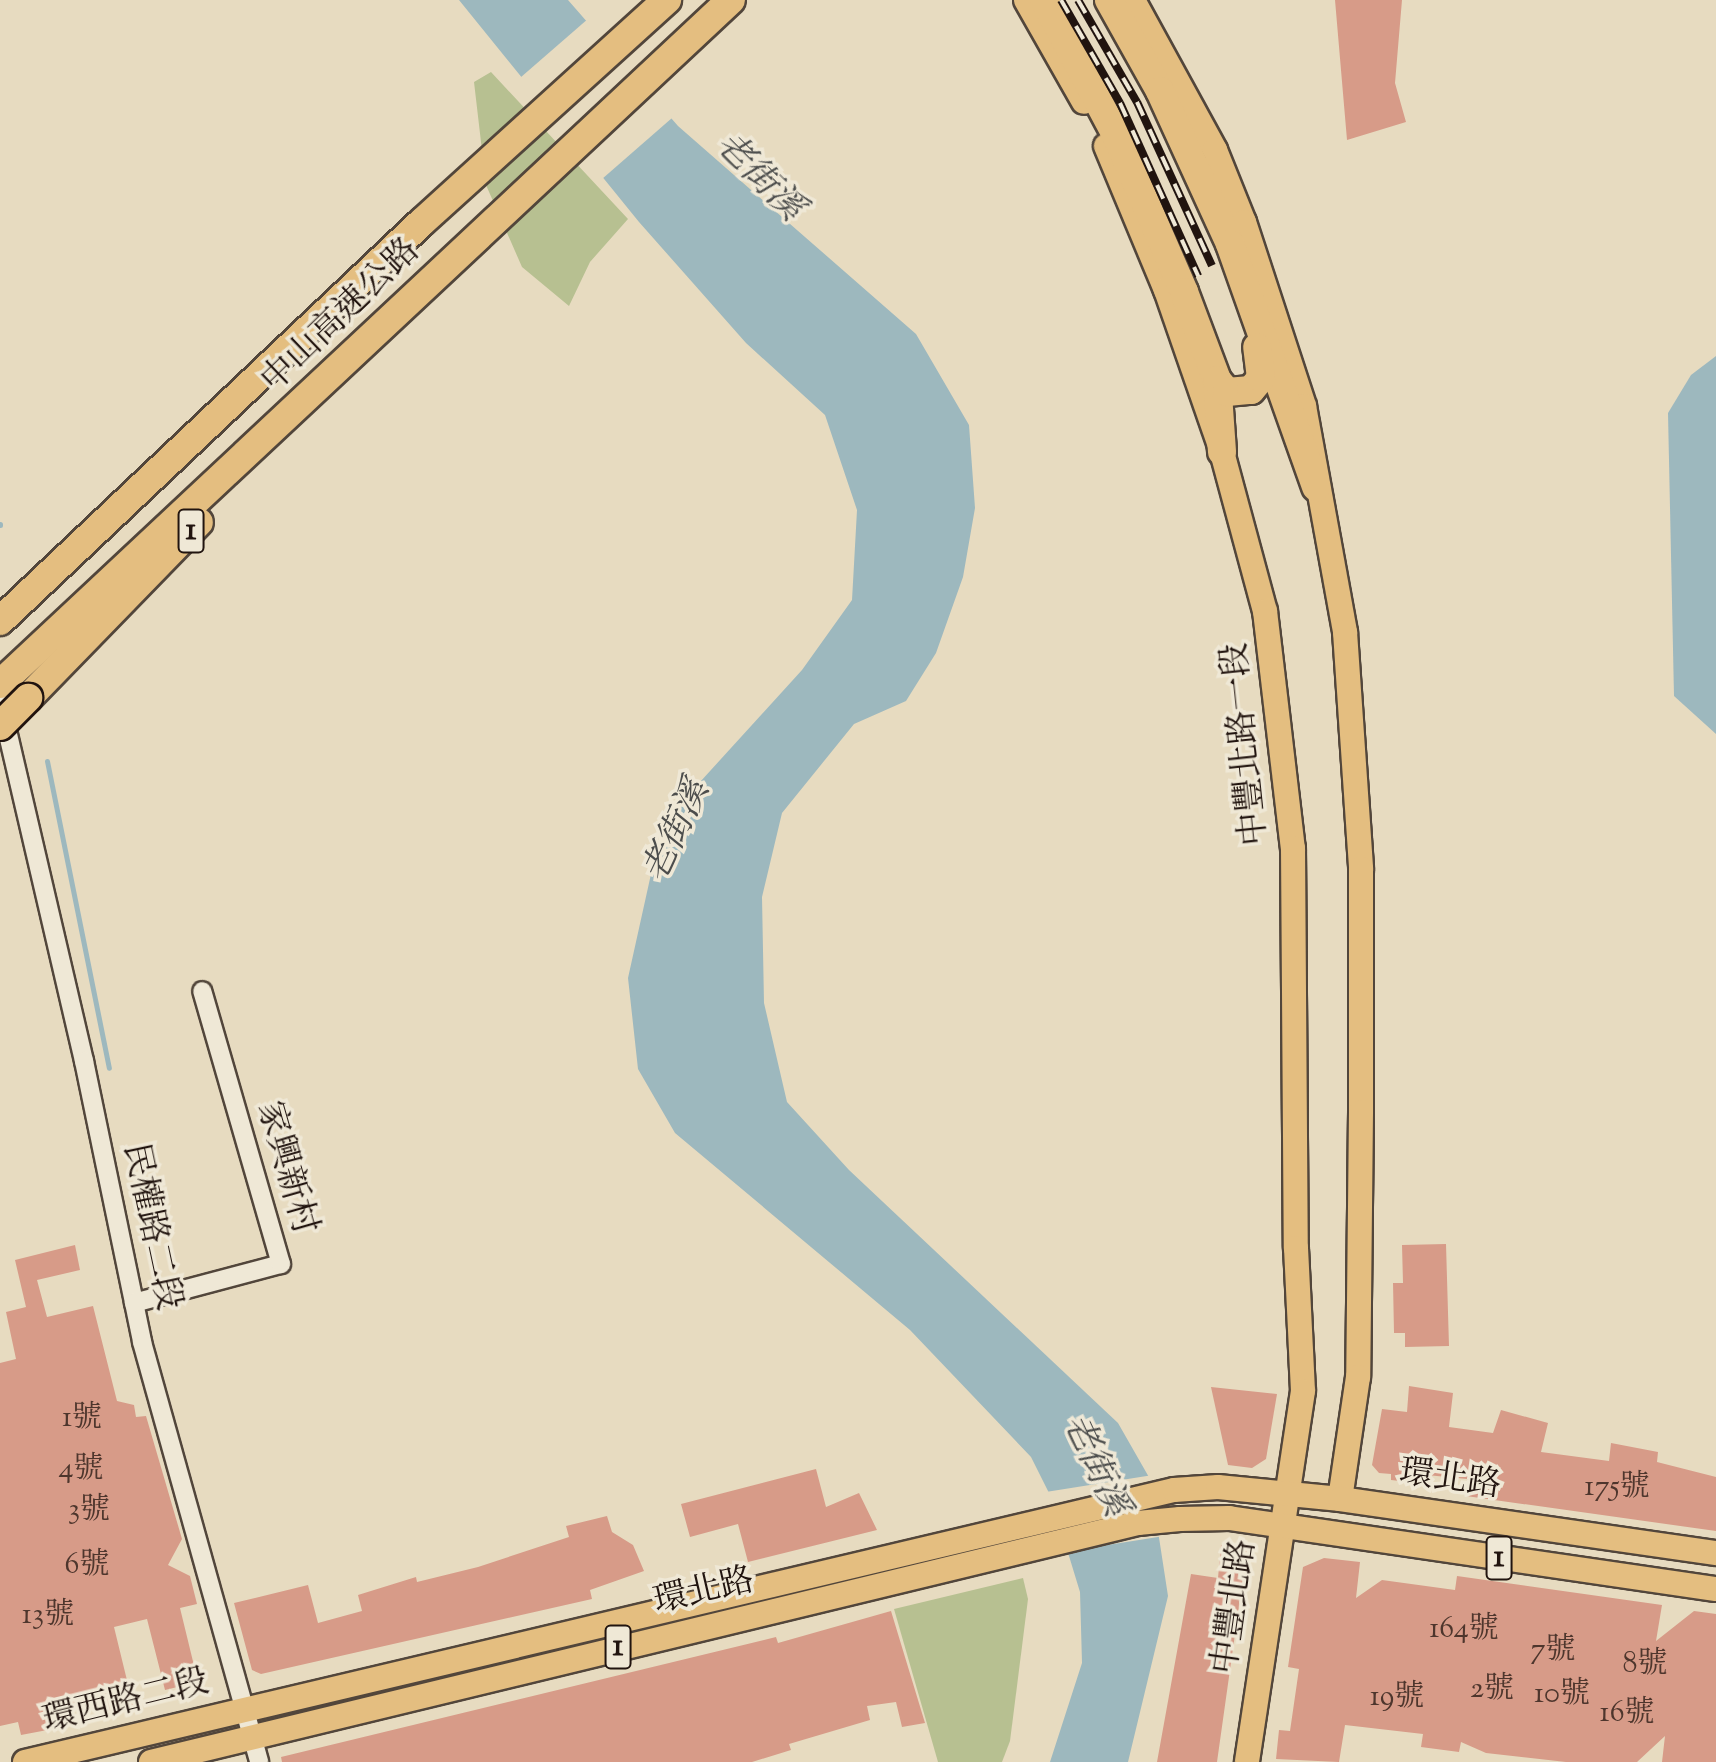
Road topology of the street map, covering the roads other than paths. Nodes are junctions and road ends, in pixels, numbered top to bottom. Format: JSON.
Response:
{"nodes":[{"id":1,"x":667,"y":0,"type":"edge"},
{"id":2,"x":731,"y":0,"type":"edge"},
{"id":3,"x":1026,"y":0,"type":"edge"},
{"id":4,"x":1044,"y":0,"type":"edge"},
{"id":5,"x":1109,"y":0,"type":"edge"},
{"id":6,"x":1133,"y":0,"type":"edge"},
{"id":7,"x":1230,"y":244,"type":"junction"},
{"id":8,"x":349,"y":360,"type":"junction"},
{"id":9,"x":1217,"y":380,"type":"junction"},
{"id":10,"x":1222,"y":452,"type":"junction"},
{"id":11,"x":1316,"y":487,"type":"junction"},
{"id":12,"x":2,"y":606,"type":"edge"},
{"id":13,"x":10,"y":675,"type":"edge"},
{"id":14,"x":14,"y":699,"type":"edge"},
{"id":15,"x":0,"y":726,"type":"edge"},
{"id":16,"x":202,"y":991,"type":"dead end"},
{"id":17,"x":134,"y":1303,"type":"junction"},
{"id":18,"x":1285,"y":1493,"type":"junction"},
{"id":19,"x":1340,"y":1499,"type":"junction"},
{"id":20,"x":1281,"y":1525,"type":"junction"},
{"id":21,"x":1716,"y":1553,"type":"edge"},
{"id":22,"x":1716,"y":1589,"type":"edge"},
{"id":23,"x":244,"y":1709,"type":"junction"},
{"id":24,"x":253,"y":1737,"type":"junction"},
{"id":25,"x":25,"y":1762,"type":"edge"},
{"id":26,"x":151,"y":1762,"type":"edge"},
{"id":27,"x":259,"y":1762,"type":"edge"},
{"id":28,"x":1247,"y":1762,"type":"edge"}],
"edges":[{"from":1,"to":12,"type":"highway","name":"中山高速公路","number":"1"},
{"from":2,"to":8,"type":"highway","name":"中山高速公路","number":"1"},
{"from":3,"to":10,"type":"main road","name":"中豐北路一段"},
{"from":4,"to":9,"type":"highway"},
{"from":5,"to":7,"type":"highway"},
{"from":6,"to":11,"type":"main road"},
{"from":7,"to":9,"type":"highway"},
{"from":7,"to":11,"type":"highway"},
{"from":8,"to":13,"type":"highway","name":"中山高速公路","number":"1"},
{"from":8,"to":14,"type":"highway","number":"1"},
{"from":9,"to":10,"type":"highway"},
{"from":10,"to":18,"type":"main road","name":"中豐北路一段"},
{"from":11,"to":19,"type":"main road"},
{"from":14,"to":15,"type":"highway","number":"1","bridge":true},
{"from":14,"to":17,"type":"street","name":"民權路二段"},
{"from":16,"to":17,"type":"street","name":"家興新村"},
{"from":17,"to":23,"type":"street","name":"民權路二段"},
{"from":18,"to":19,"type":"main road","name":"環北路","number":"1"},
{"from":18,"to":20,"type":"main road","name":"中豐北路一段"},
{"from":18,"to":23,"type":"main road","name":"環北路","number":"1"},
{"from":19,"to":20,"type":"main road","name":"中豐北路"},
{"from":19,"to":21,"type":"main road","name":"環北路","number":"1"},
{"from":20,"to":22,"type":"main road","name":"環北路","number":"1"},
{"from":20,"to":24,"type":"main road","name":"環北路","number":"1"},
{"from":20,"to":28,"type":"main road","name":"中豐北路"},
{"from":23,"to":24,"type":"street","name":"民權路二段"},
{"from":23,"to":25,"type":"main road","name":"環西路二段","number":"1"},
{"from":24,"to":26,"type":"main road","name":"環西路二段","number":"1"},
{"from":24,"to":27,"type":"street","name":"民權路二段"}]}
